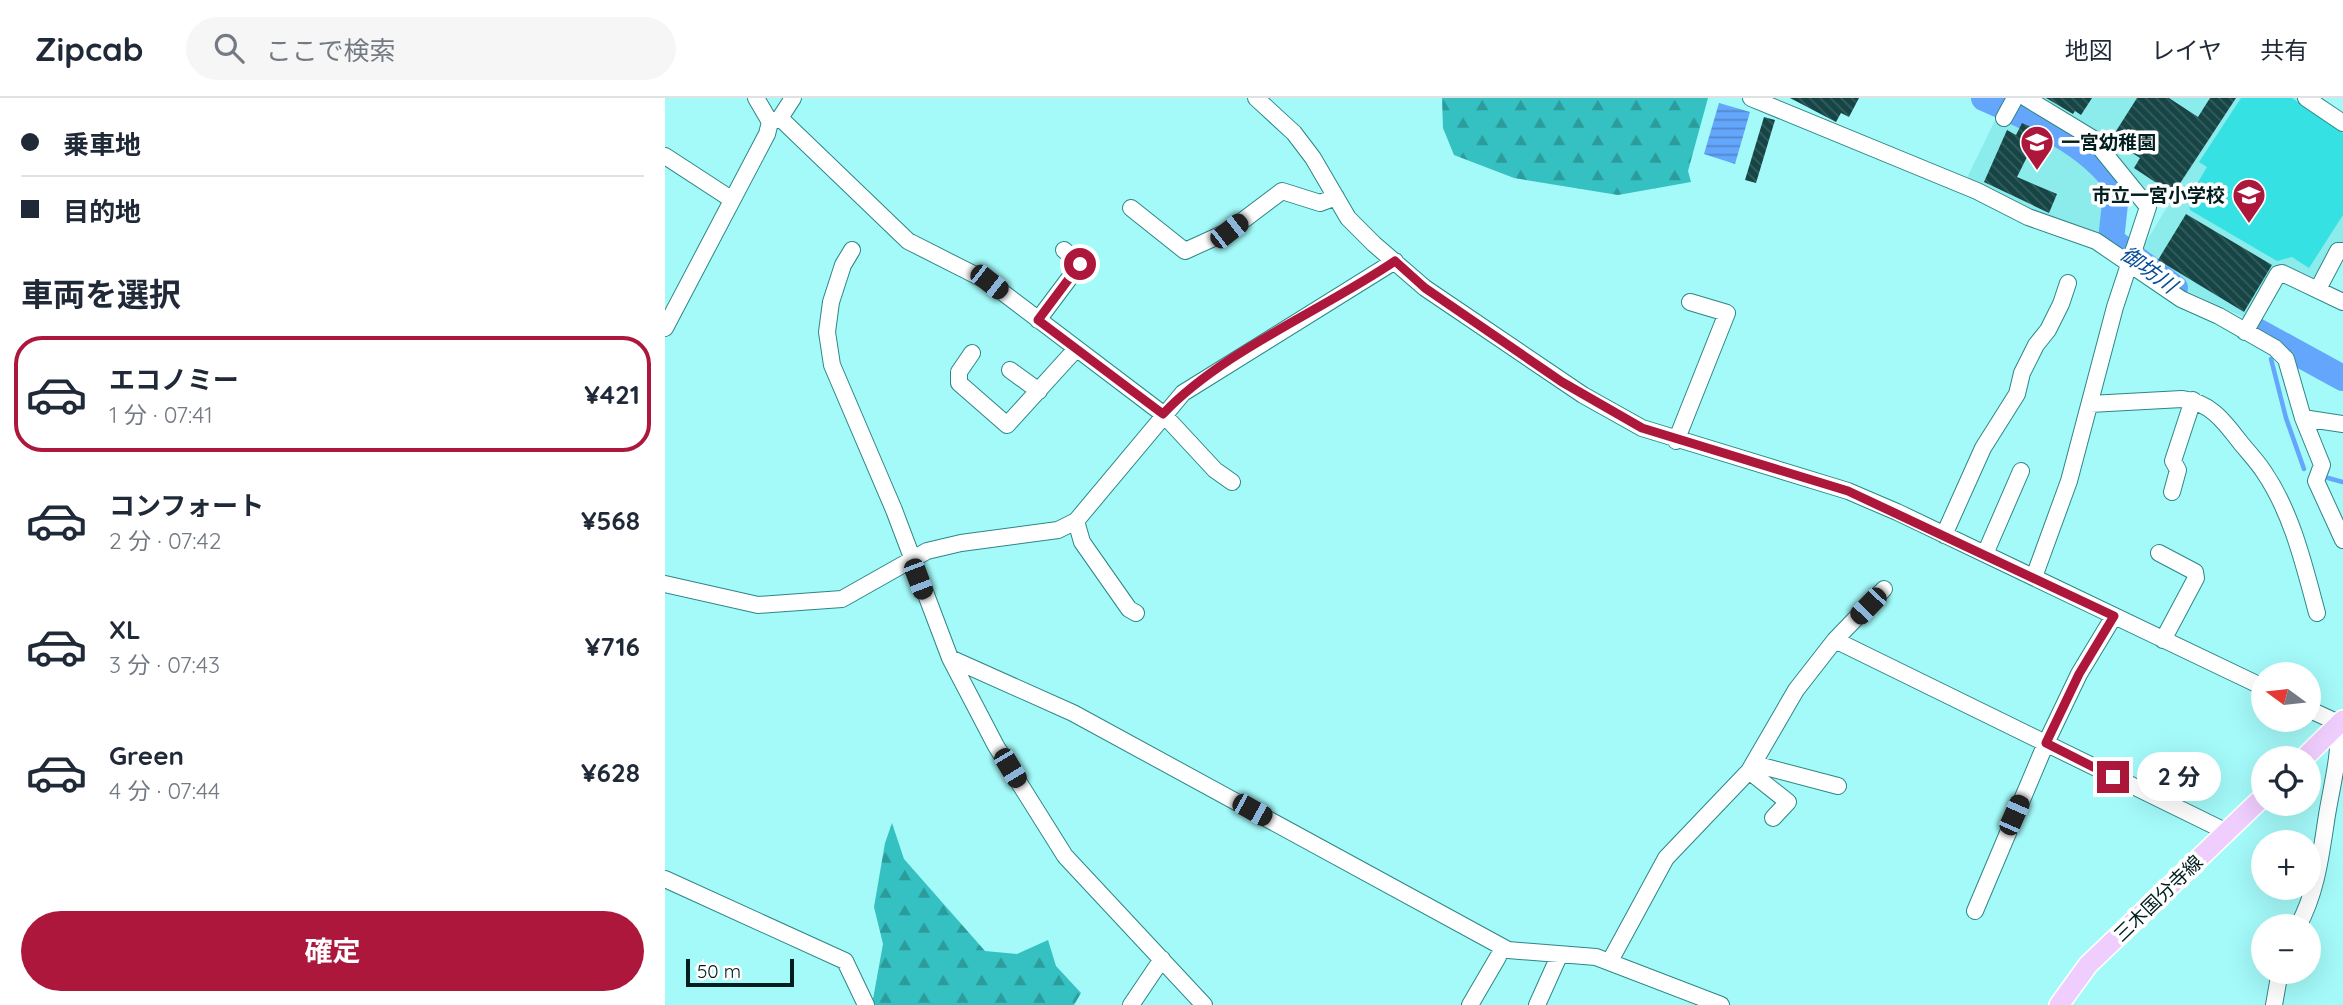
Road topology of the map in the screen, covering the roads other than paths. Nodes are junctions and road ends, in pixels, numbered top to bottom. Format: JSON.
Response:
{"nodes":[{"id":1,"x":756,"y":98,"type":"edge"},
{"id":2,"x":793,"y":98,"type":"edge"},
{"id":3,"x":1256,"y":98,"type":"edge"},
{"id":4,"x":1751,"y":98,"type":"edge"},
{"id":5,"x":2307,"y":98,"type":"edge"},
{"id":6,"x":2018,"y":99,"type":"edge"},
{"id":7,"x":1781,"y":102,"type":"edge"},
{"id":8,"x":2004,"y":118,"type":"dead end"},
{"id":9,"x":775,"y":120,"type":"junction"},
{"id":10,"x":2343,"y":123,"type":"edge"},
{"id":11,"x":665,"y":156,"type":"edge"},
{"id":12,"x":1336,"y":197,"type":"junction"},
{"id":13,"x":731,"y":199,"type":"junction"},
{"id":14,"x":1131,"y":208,"type":"dead end"},
{"id":15,"x":852,"y":250,"type":"dead end"},
{"id":16,"x":1064,"y":250,"type":"dead end"},
{"id":17,"x":2343,"y":251,"type":"edge"},
{"id":18,"x":2132,"y":257,"type":"junction"},
{"id":19,"x":1395,"y":261,"type":"junction"},
{"id":20,"x":2068,"y":283,"type":"dead end"},
{"id":21,"x":2318,"y":289,"type":"junction"},
{"id":22,"x":1690,"y":302,"type":"dead end"},
{"id":23,"x":2343,"y":302,"type":"edge"},
{"id":24,"x":1038,"y":320,"type":"junction"},
{"id":25,"x":2247,"y":327,"type":"junction"},
{"id":26,"x":665,"y":328,"type":"edge"},
{"id":27,"x":1076,"y":349,"type":"junction"},
{"id":28,"x":972,"y":353,"type":"dead end"},
{"id":29,"x":1010,"y":370,"type":"dead end"},
{"id":30,"x":1039,"y":391,"type":"junction"},
{"id":31,"x":2193,"y":400,"type":"junction"},
{"id":32,"x":2090,"y":404,"type":"junction"},
{"id":33,"x":1163,"y":414,"type":"junction"},
{"id":34,"x":2302,"y":418,"type":"junction"},
{"id":35,"x":2343,"y":424,"type":"edge"},
{"id":36,"x":1676,"y":441,"type":"junction"},
{"id":37,"x":2021,"y":471,"type":"dead end"},
{"id":38,"x":1232,"y":482,"type":"dead end"},
{"id":39,"x":2172,"y":492,"type":"dead end"},
{"id":40,"x":1076,"y":521,"type":"junction"},
{"id":41,"x":1944,"y":535,"type":"junction"},
{"id":42,"x":2343,"y":540,"type":"edge"},
{"id":43,"x":2159,"y":553,"type":"dead end"},
{"id":44,"x":1985,"y":554,"type":"junction"},
{"id":45,"x":911,"y":560,"type":"junction"},
{"id":46,"x":2034,"y":577,"type":"junction"},
{"id":47,"x":665,"y":584,"type":"edge"},
{"id":48,"x":1884,"y":589,"type":"dead end"},
{"id":49,"x":2317,"y":613,"type":"dead end"},
{"id":50,"x":1136,"y":614,"type":"dead end"},
{"id":51,"x":2114,"y":616,"type":"junction"},
{"id":52,"x":1835,"y":640,"type":"junction"},
{"id":53,"x":2163,"y":640,"type":"junction"},
{"id":54,"x":950,"y":658,"type":"junction"},
{"id":55,"x":2251,"y":681,"type":"edge"},
{"id":56,"x":2321,"y":714,"type":"edge"},
{"id":57,"x":2342,"y":723,"type":"edge"},
{"id":58,"x":2046,"y":743,"type":"junction"},
{"id":59,"x":2317,"y":746,"type":"edge"},
{"id":60,"x":1752,"y":767,"type":"junction"},
{"id":61,"x":1837,"y":786,"type":"dead end"},
{"id":62,"x":2251,"y":809,"type":"edge"},
{"id":63,"x":1773,"y":818,"type":"dead end"},
{"id":64,"x":2227,"y":832,"type":"junction"},
{"id":65,"x":665,"y":879,"type":"edge"},
{"id":66,"x":1975,"y":911,"type":"dead end"},
{"id":67,"x":2303,"y":914,"type":"edge"},
{"id":68,"x":1559,"y":956,"type":"junction"},
{"id":69,"x":1498,"y":957,"type":"dead end"},
{"id":70,"x":1162,"y":959,"type":"junction"},
{"id":71,"x":1610,"y":961,"type":"junction"},
{"id":72,"x":2278,"y":984,"type":"edge"},
{"id":73,"x":866,"y":1005,"type":"edge"},
{"id":74,"x":1131,"y":1005,"type":"edge"},
{"id":75,"x":1204,"y":1005,"type":"edge"},
{"id":76,"x":1470,"y":1005,"type":"edge"},
{"id":77,"x":1537,"y":1005,"type":"edge"},
{"id":78,"x":1721,"y":1005,"type":"edge"},
{"id":79,"x":2059,"y":1005,"type":"edge"},
{"id":80,"x":2274,"y":1005,"type":"edge"}],
"edges":[{"from":1,"to":9,"type":"street"},
{"from":2,"to":9,"type":"street"},
{"from":3,"to":12,"type":"street"},
{"from":4,"to":7,"type":"street"},
{"from":5,"to":10,"type":"street"},
{"from":6,"to":8,"type":"street"},
{"from":6,"to":18,"type":"street"},
{"from":7,"to":18,"type":"street"},
{"from":9,"to":13,"type":"street"},
{"from":9,"to":24,"type":"street"},
{"from":11,"to":13,"type":"street"},
{"from":12,"to":14,"type":"street"},
{"from":12,"to":19,"type":"street"},
{"from":13,"to":26,"type":"street"},
{"from":15,"to":45,"type":"street"},
{"from":16,"to":24,"type":"street"},
{"from":17,"to":21,"type":"street"},
{"from":18,"to":25,"type":"street"},
{"from":18,"to":32,"type":"street"},
{"from":19,"to":33,"type":"street"},
{"from":19,"to":36,"type":"street"},
{"from":20,"to":41,"type":"street"},
{"from":21,"to":23,"type":"street"},
{"from":21,"to":25,"type":"street"},
{"from":22,"to":36,"type":"street"},
{"from":24,"to":27,"type":"street"},
{"from":25,"to":34,"type":"street"},
{"from":27,"to":30,"type":"street"},
{"from":27,"to":33,"type":"street"},
{"from":28,"to":30,"type":"street"},
{"from":29,"to":30,"type":"street"},
{"from":31,"to":32,"type":"street"},
{"from":31,"to":39,"type":"street"},
{"from":31,"to":49,"type":"street"},
{"from":32,"to":46,"type":"street"},
{"from":33,"to":38,"type":"street"},
{"from":33,"to":40,"type":"street"},
{"from":34,"to":35,"type":"street"},
{"from":34,"to":42,"type":"street"},
{"from":36,"to":41,"type":"street"},
{"from":37,"to":44,"type":"street"},
{"from":40,"to":45,"type":"street"},
{"from":40,"to":50,"type":"street"},
{"from":41,"to":44,"type":"street"},
{"from":43,"to":53,"type":"street"},
{"from":44,"to":46,"type":"street"},
{"from":45,"to":47,"type":"street"},
{"from":45,"to":54,"type":"street"},
{"from":46,"to":51,"type":"street"},
{"from":48,"to":52,"type":"street"},
{"from":51,"to":53,"type":"street"},
{"from":51,"to":58,"type":"street"},
{"from":52,"to":58,"type":"street"},
{"from":52,"to":60,"type":"street"},
{"from":53,"to":55,"type":"street"},
{"from":54,"to":68,"type":"street"},
{"from":54,"to":70,"type":"street"},
{"from":56,"to":57,"type":"street"},
{"from":57,"to":59,"type":"main road"},
{"from":57,"to":67,"type":"street"},
{"from":58,"to":64,"type":"street"},
{"from":58,"to":66,"type":"street"},
{"from":60,"to":61,"type":"street"},
{"from":60,"to":63,"type":"street"},
{"from":60,"to":71,"type":"street"},
{"from":62,"to":64,"type":"main road","name":"三木国分寺線"},
{"from":64,"to":79,"type":"main road","name":"三木国分寺線"},
{"from":65,"to":73,"type":"street"},
{"from":68,"to":71,"type":"street"},
{"from":68,"to":77,"type":"street"},
{"from":69,"to":76,"type":"street"},
{"from":70,"to":74,"type":"street"},
{"from":70,"to":75,"type":"street"},
{"from":71,"to":78,"type":"street"},
{"from":72,"to":80,"type":"street"}]}
